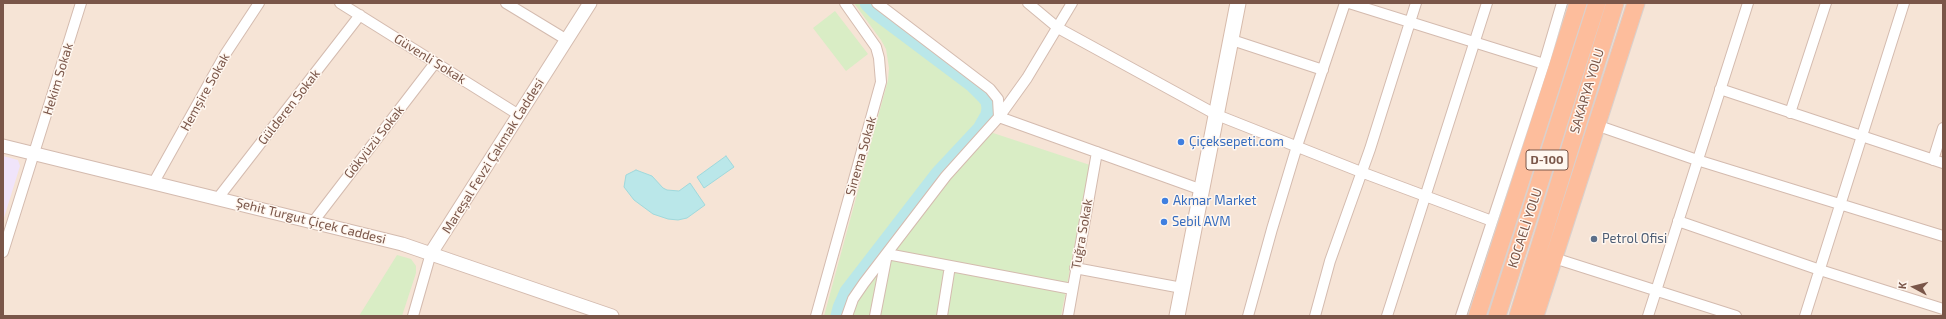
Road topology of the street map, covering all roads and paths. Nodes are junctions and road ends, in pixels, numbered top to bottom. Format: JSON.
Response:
{"nodes":[{"id":1,"x":81,"y":3,"type":"edge"},
{"id":2,"x":259,"y":3,"type":"edge"},
{"id":3,"x":340,"y":3,"type":"edge"},
{"id":4,"x":506,"y":3,"type":"edge"},
{"id":5,"x":590,"y":3,"type":"edge"},
{"id":6,"x":845,"y":3,"type":"edge"},
{"id":7,"x":878,"y":3,"type":"edge"},
{"id":8,"x":1028,"y":3,"type":"edge"},
{"id":9,"x":1072,"y":3,"type":"edge"},
{"id":10,"x":1238,"y":3,"type":"edge"},
{"id":11,"x":1345,"y":3,"type":"edge"},
{"id":12,"x":1348,"y":3,"type":"edge"},
{"id":13,"x":1416,"y":3,"type":"edge"},
{"id":14,"x":1487,"y":3,"type":"edge"},
{"id":15,"x":1562,"y":3,"type":"edge"},
{"id":16,"x":1578,"y":3,"type":"edge"},
{"id":17,"x":1597,"y":3,"type":"edge"},
{"id":18,"x":1615,"y":3,"type":"edge"},
{"id":19,"x":1636,"y":3,"type":"edge"},
{"id":20,"x":1748,"y":3,"type":"edge"},
{"id":21,"x":1826,"y":3,"type":"edge"},
{"id":22,"x":1904,"y":3,"type":"edge"},
{"id":23,"x":360,"y":15,"type":"junction"},
{"id":24,"x":1410,"y":22,"type":"junction"},
{"id":25,"x":1058,"y":28,"type":"junction"},
{"id":26,"x":567,"y":40,"type":"junction"},
{"id":27,"x":1232,"y":40,"type":"junction"},
{"id":28,"x":1475,"y":42,"type":"junction"},
{"id":29,"x":436,"y":63,"type":"junction"},
{"id":30,"x":1544,"y":64,"type":"junction"},
{"id":31,"x":1323,"y":70,"type":"junction"},
{"id":32,"x":1720,"y":89,"type":"junction"},
{"id":33,"x":1790,"y":113,"type":"junction"},
{"id":34,"x":519,"y":115,"type":"junction"},
{"id":35,"x":1217,"y":115,"type":"junction"},
{"id":36,"x":999,"y":117,"type":"junction"},
{"id":37,"x":1596,"y":125,"type":"junction"},
{"id":38,"x":1943,"y":128,"type":"edge"},
{"id":39,"x":1860,"y":137,"type":"junction"},
{"id":40,"x":3,"y":146,"type":"edge"},
{"id":41,"x":1297,"y":146,"type":"junction"},
{"id":42,"x":1097,"y":152,"type":"junction"},
{"id":43,"x":34,"y":154,"type":"junction"},
{"id":44,"x":1697,"y":160,"type":"junction"},
{"id":45,"x":1932,"y":160,"type":"junction"},
{"id":46,"x":1943,"y":163,"type":"edge"},
{"id":47,"x":1361,"y":172,"type":"junction"},
{"id":48,"x":154,"y":182,"type":"junction"},
{"id":49,"x":1202,"y":190,"type":"junction"},
{"id":50,"x":1425,"y":196,"type":"junction"},
{"id":51,"x":218,"y":198,"type":"junction"},
{"id":52,"x":1840,"y":204,"type":"junction"},
{"id":53,"x":1492,"y":221,"type":"junction"},
{"id":54,"x":1678,"y":221,"type":"junction"},
{"id":55,"x":313,"y":222,"type":"junction"},
{"id":56,"x":1943,"y":236,"type":"edge"},
{"id":57,"x":3,"y":252,"type":"edge"},
{"id":58,"x":432,"y":253,"type":"junction"},
{"id":59,"x":886,"y":254,"type":"junction"},
{"id":60,"x":1554,"y":258,"type":"junction"},
{"id":61,"x":950,"y":266,"type":"junction"},
{"id":62,"x":1075,"y":268,"type":"junction"},
{"id":63,"x":1820,"y":270,"type":"junction"},
{"id":64,"x":1182,"y":288,"type":"junction"},
{"id":65,"x":1072,"y":289,"type":"junction"},
{"id":66,"x":1656,"y":291,"type":"junction"},
{"id":67,"x":1943,"y":309,"type":"edge"},
{"id":68,"x":413,"y":316,"type":"edge"},
{"id":69,"x":612,"y":316,"type":"edge"},
{"id":70,"x":816,"y":316,"type":"edge"},
{"id":71,"x":847,"y":316,"type":"edge"},
{"id":72,"x":875,"y":316,"type":"edge"},
{"id":73,"x":942,"y":316,"type":"edge"},
{"id":74,"x":1068,"y":316,"type":"edge"},
{"id":75,"x":1177,"y":316,"type":"edge"},
{"id":76,"x":1248,"y":316,"type":"edge"},
{"id":77,"x":1315,"y":316,"type":"edge"},
{"id":78,"x":1387,"y":316,"type":"edge"},
{"id":79,"x":1461,"y":316,"type":"edge"},
{"id":80,"x":1477,"y":316,"type":"edge"},
{"id":81,"x":1497,"y":316,"type":"edge"},
{"id":82,"x":1518,"y":316,"type":"edge"},
{"id":83,"x":1535,"y":316,"type":"edge"},
{"id":84,"x":1648,"y":316,"type":"edge"},
{"id":85,"x":1736,"y":316,"type":"edge"},
{"id":86,"x":1805,"y":316,"type":"edge"}],
"edges":[{"from":1,"to":43,"type":"street","name":"Hekim Sokak"},
{"from":2,"to":48,"type":"street","name":"Hemşire Sokak"},
{"from":3,"to":23,"type":"street","name":"Güvenli Sokak"},
{"from":4,"to":26,"type":"street"},
{"from":5,"to":26,"type":"street","name":"Mareşal Fevzi Çakmak Caddesi"},
{"from":6,"to":70,"type":"street","name":"Sinema Sokak"},
{"from":7,"to":36,"type":"street"},
{"from":8,"to":25,"type":"street"},
{"from":9,"to":25,"type":"street"},
{"from":10,"to":27,"type":"main road"},
{"from":11,"to":31,"type":"street"},
{"from":12,"to":24,"type":"street"},
{"from":13,"to":24,"type":"street"},
{"from":14,"to":28,"type":"street"},
{"from":15,"to":30,"type":"street"},
{"from":16,"to":80,"type":"highway"},
{"from":17,"to":81,"type":"highway","name":"KOCAELİ YOLU","number":"D-100"},
{"from":18,"to":82,"type":"highway","name":"SAKARYA YOLU","number":"D-100"},
{"from":19,"to":37,"type":"highway"},
{"from":20,"to":32,"type":"street"},
{"from":21,"to":33,"type":"street"},
{"from":22,"to":39,"type":"street"},
{"from":23,"to":29,"type":"street","name":"Güvenli Sokak"},
{"from":23,"to":51,"type":"street","name":"Gülderen Sokak"},
{"from":24,"to":28,"type":"street"},
{"from":24,"to":47,"type":"street"},
{"from":25,"to":35,"type":"street"},
{"from":25,"to":36,"type":"street"},
{"from":26,"to":34,"type":"street","name":"Mareşal Fevzi Çakmak Caddesi"},
{"from":27,"to":31,"type":"street"},
{"from":27,"to":35,"type":"main road"},
{"from":28,"to":30,"type":"street"},
{"from":28,"to":50,"type":"street"},
{"from":29,"to":34,"type":"street","name":"Güvenli Sokak"},
{"from":29,"to":55,"type":"street","name":"Gökyüzü Sokak"},
{"from":30,"to":53,"type":"street"},
{"from":31,"to":41,"type":"street"},
{"from":32,"to":33,"type":"street"},
{"from":32,"to":44,"type":"street"},
{"from":33,"to":39,"type":"street"},
{"from":34,"to":58,"type":"street","name":"Mareşal Fevzi Çakmak Caddesi"},
{"from":35,"to":41,"type":"street"},
{"from":35,"to":49,"type":"main road"},
{"from":36,"to":42,"type":"street"},
{"from":36,"to":59,"type":"street"},
{"from":37,"to":44,"type":"street"},
{"from":37,"to":60,"type":"highway"},
{"from":38,"to":45,"type":"street"},
{"from":39,"to":45,"type":"street"},
{"from":39,"to":52,"type":"street"},
{"from":40,"to":43,"type":"street","name":"Şehit Turgut Çiçek Caddesi"},
{"from":41,"to":47,"type":"street"},
{"from":41,"to":76,"type":"street"},
{"from":42,"to":49,"type":"street"},
{"from":42,"to":62,"type":"street","name":"Tuğra Sokak"},
{"from":43,"to":48,"type":"street","name":"Şehit Turgut Çiçek Caddesi"},
{"from":43,"to":57,"type":"street","name":"Hekim Sokak"},
{"from":44,"to":52,"type":"street"},
{"from":44,"to":54,"type":"street"},
{"from":45,"to":46,"type":"street"},
{"from":47,"to":50,"type":"street"},
{"from":47,"to":77,"type":"street"},
{"from":48,"to":51,"type":"street","name":"Şehit Turgut Çiçek Caddesi"},
{"from":49,"to":64,"type":"main road"},
{"from":50,"to":53,"type":"street"},
{"from":50,"to":78,"type":"street"},
{"from":51,"to":55,"type":"street","name":"Şehit Turgut Çiçek Caddesi"},
{"from":52,"to":56,"type":"street"},
{"from":52,"to":63,"type":"street"},
{"from":53,"to":79,"type":"street"},
{"from":54,"to":63,"type":"street"},
{"from":54,"to":66,"type":"street"},
{"from":55,"to":58,"type":"street","name":"Şehit Turgut Çiçek Caddesi"},
{"from":58,"to":68,"type":"street","name":"Mareşal Fevzi Çakmak Caddesi"},
{"from":58,"to":69,"type":"street","name":"Şehit Turgut Çiçek Caddesi"},
{"from":59,"to":61,"type":"street"},
{"from":59,"to":71,"type":"street"},
{"from":59,"to":72,"type":"street"},
{"from":60,"to":66,"type":"street"},
{"from":60,"to":83,"type":"highway"},
{"from":61,"to":65,"type":"street"},
{"from":61,"to":73,"type":"street"},
{"from":62,"to":64,"type":"street"},
{"from":62,"to":65,"type":"street","name":"Tuğra Sokak"},
{"from":63,"to":67,"type":"street"},
{"from":63,"to":86,"type":"street"},
{"from":64,"to":75,"type":"main road"},
{"from":65,"to":74,"type":"street","name":"Tuğra Sokak"},
{"from":66,"to":84,"type":"street"},
{"from":66,"to":85,"type":"street"}]}
